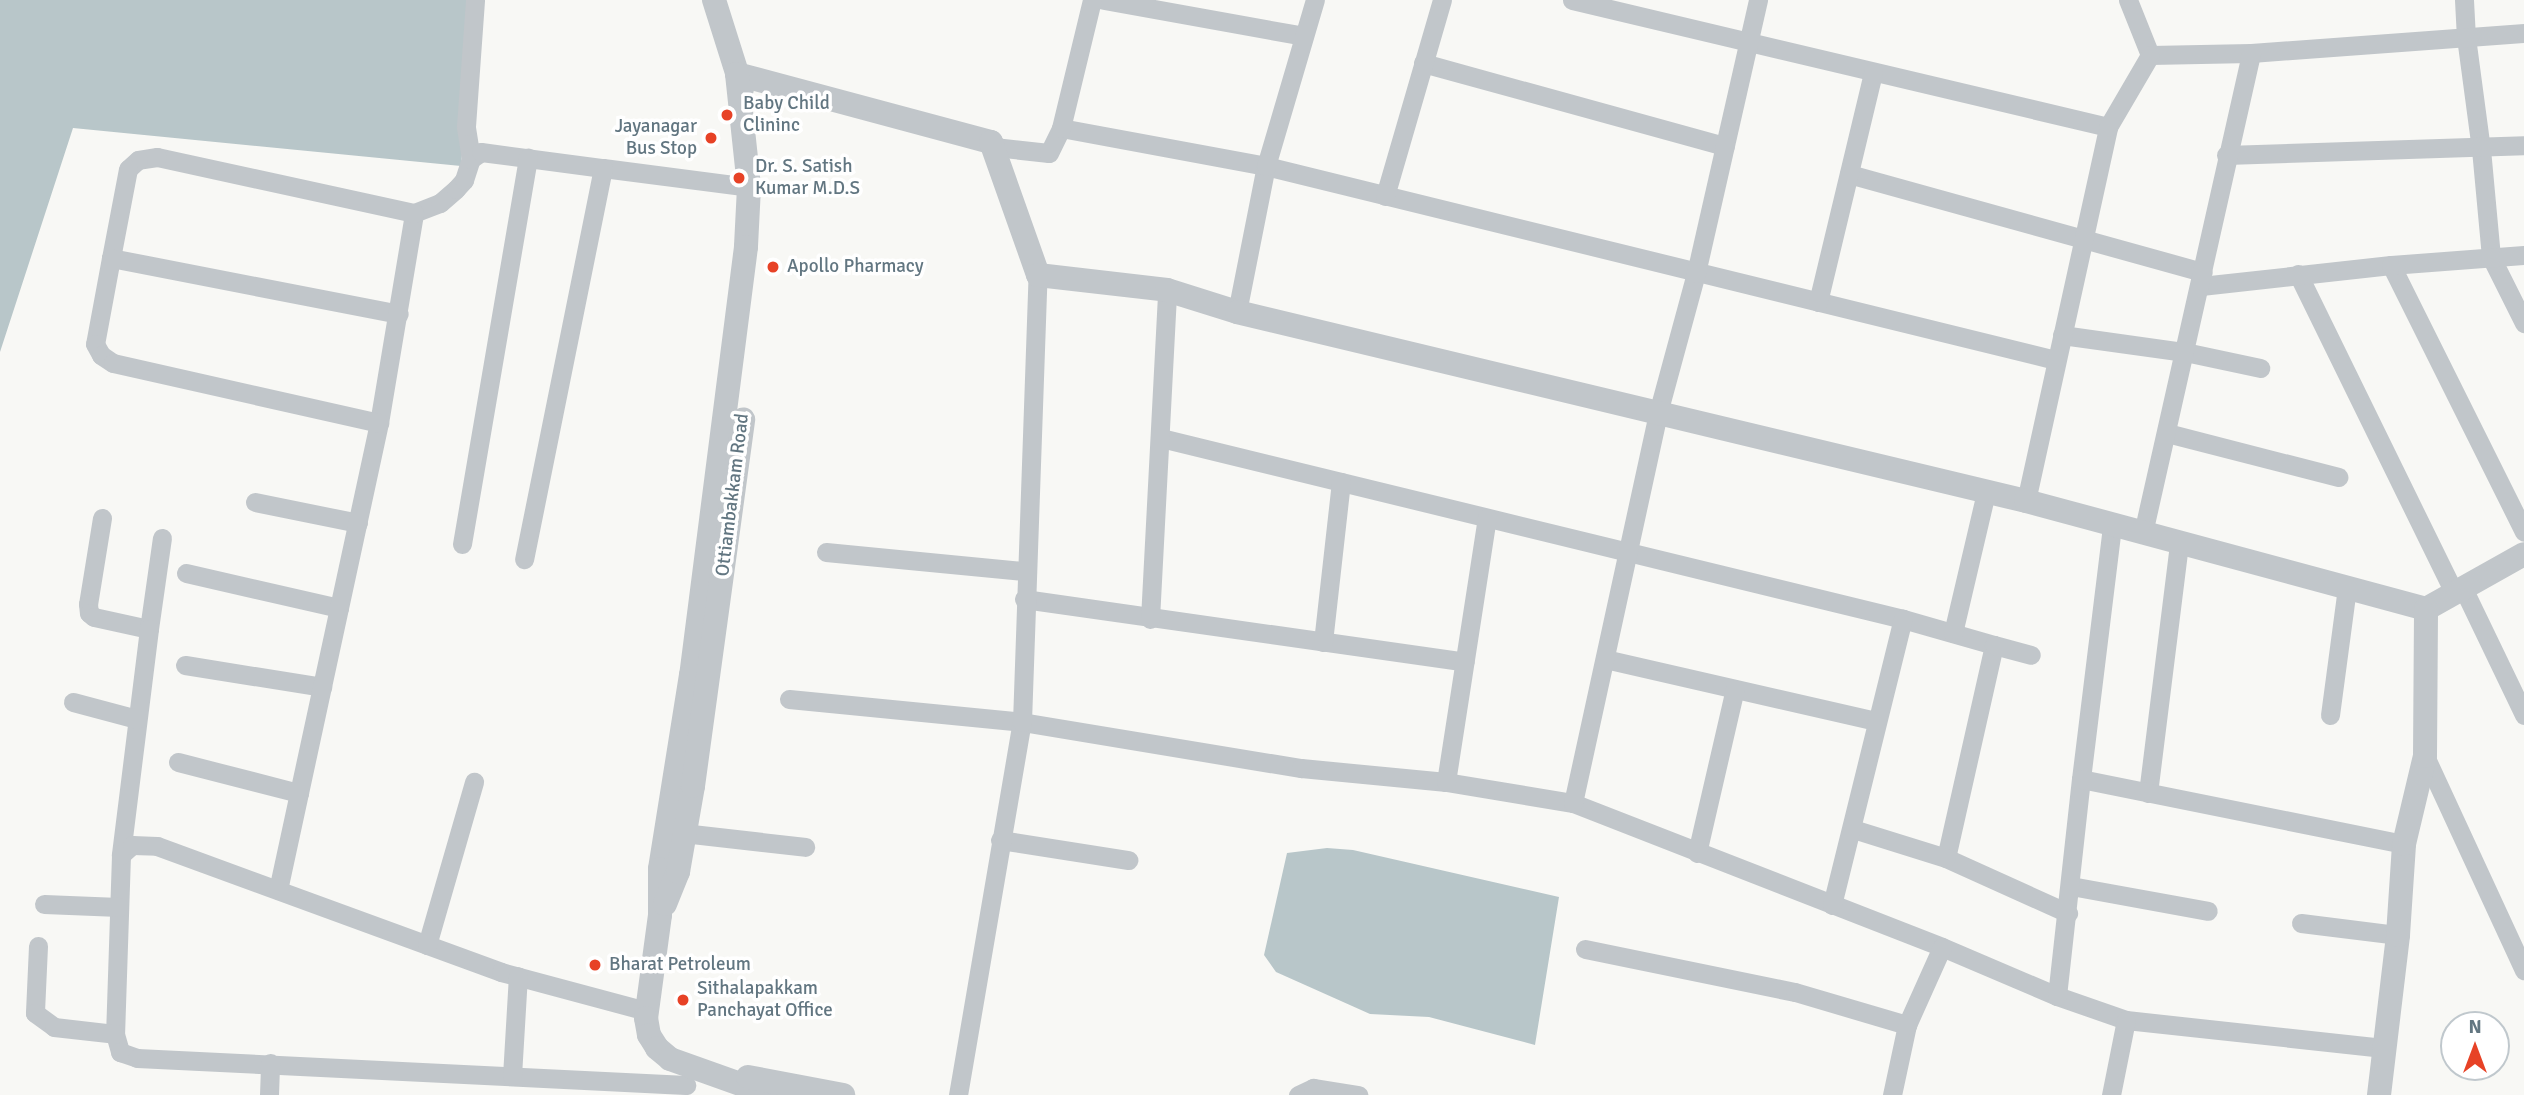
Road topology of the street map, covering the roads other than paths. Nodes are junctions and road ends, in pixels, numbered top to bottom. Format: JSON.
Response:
{"nodes":[{"id":1,"x":475,"y":0,"type":"edge"},
{"id":2,"x":714,"y":0,"type":"edge"},
{"id":3,"x":1092,"y":0,"type":"edge"},
{"id":4,"x":1104,"y":0,"type":"edge"},
{"id":5,"x":1315,"y":0,"type":"edge"},
{"id":6,"x":1442,"y":0,"type":"edge"},
{"id":7,"x":1572,"y":0,"type":"edge"},
{"id":8,"x":1758,"y":0,"type":"edge"},
{"id":9,"x":2128,"y":0,"type":"edge"},
{"id":10,"x":2464,"y":0,"type":"edge"},
{"id":11,"x":2524,"y":33,"type":"edge"},
{"id":12,"x":1304,"y":36,"type":"junction"},
{"id":13,"x":2466,"y":37,"type":"junction"},
{"id":14,"x":1748,"y":44,"type":"junction"},
{"id":15,"x":2251,"y":53,"type":"junction"},
{"id":16,"x":2150,"y":55,"type":"junction"},
{"id":17,"x":1423,"y":63,"type":"junction"},
{"id":18,"x":1873,"y":73,"type":"junction"},
{"id":19,"x":737,"y":74,"type":"junction"},
{"id":20,"x":2108,"y":127,"type":"junction"},
{"id":21,"x":1061,"y":128,"type":"junction"},
{"id":22,"x":2524,"y":145,"type":"edge"},
{"id":23,"x":1725,"y":146,"type":"junction"},
{"id":24,"x":993,"y":147,"type":"junction"},
{"id":25,"x":2481,"y":149,"type":"junction"},
{"id":26,"x":2226,"y":155,"type":"junction"},
{"id":27,"x":528,"y":158,"type":"junction"},
{"id":28,"x":471,"y":159,"type":"junction"},
{"id":29,"x":1266,"y":166,"type":"junction"},
{"id":30,"x":603,"y":168,"type":"junction"},
{"id":31,"x":1849,"y":174,"type":"junction"},
{"id":32,"x":749,"y":187,"type":"junction"},
{"id":33,"x":1385,"y":196,"type":"junction"},
{"id":34,"x":414,"y":213,"type":"junction"},
{"id":35,"x":2083,"y":239,"type":"junction"},
{"id":36,"x":2524,"y":255,"type":"edge"},
{"id":37,"x":2491,"y":257,"type":"junction"},
{"id":38,"x":111,"y":258,"type":"junction"},
{"id":39,"x":2391,"y":265,"type":"junction"},
{"id":40,"x":1696,"y":273,"type":"junction"},
{"id":41,"x":2298,"y":274,"type":"junction"},
{"id":42,"x":1038,"y":275,"type":"junction"},
{"id":43,"x":2202,"y":279,"type":"junction"},
{"id":44,"x":1167,"y":290,"type":"junction"},
{"id":45,"x":1818,"y":302,"type":"junction"},
{"id":46,"x":1237,"y":312,"type":"junction"},
{"id":47,"x":399,"y":314,"type":"junction"},
{"id":48,"x":2524,"y":323,"type":"edge"},
{"id":49,"x":2062,"y":335,"type":"junction"},
{"id":50,"x":2185,"y":352,"type":"junction"},
{"id":51,"x":2056,"y":360,"type":"junction"},
{"id":52,"x":2260,"y":368,"type":"dead end"},
{"id":53,"x":1658,"y":413,"type":"junction"},
{"id":54,"x":379,"y":423,"type":"junction"},
{"id":55,"x":2167,"y":433,"type":"junction"},
{"id":56,"x":1161,"y":438,"type":"junction"},
{"id":57,"x":2338,"y":477,"type":"dead end"},
{"id":58,"x":1341,"y":482,"type":"junction"},
{"id":59,"x":1986,"y":492,"type":"junction"},
{"id":60,"x":2026,"y":501,"type":"junction"},
{"id":61,"x":256,"y":502,"type":"dead end"},
{"id":62,"x":102,"y":518,"type":"dead end"},
{"id":63,"x":1487,"y":518,"type":"junction"},
{"id":64,"x":358,"y":523,"type":"junction"},
{"id":65,"x":2112,"y":524,"type":"junction"},
{"id":66,"x":2524,"y":532,"type":"edge"},
{"id":67,"x":2143,"y":533,"type":"junction"},
{"id":68,"x":162,"y":538,"type":"dead end"},
{"id":69,"x":2179,"y":543,"type":"junction"},
{"id":70,"x":462,"y":544,"type":"dead end"},
{"id":71,"x":826,"y":552,"type":"dead end"},
{"id":72,"x":1629,"y":553,"type":"junction"},
{"id":73,"x":2524,"y":554,"type":"edge"},
{"id":74,"x":524,"y":559,"type":"dead end"},
{"id":75,"x":1025,"y":571,"type":"junction"},
{"id":76,"x":186,"y":573,"type":"dead end"},
{"id":77,"x":2347,"y":588,"type":"junction"},
{"id":78,"x":2458,"y":591,"type":"junction"},
{"id":79,"x":1024,"y":599,"type":"junction"},
{"id":80,"x":339,"y":608,"type":"junction"},
{"id":81,"x":2426,"y":609,"type":"junction"},
{"id":82,"x":1150,"y":619,"type":"junction"},
{"id":83,"x":1903,"y":620,"type":"junction"},
{"id":84,"x":149,"y":629,"type":"junction"},
{"id":85,"x":1954,"y":634,"type":"junction"},
{"id":86,"x":1323,"y":642,"type":"junction"},
{"id":87,"x":1994,"y":645,"type":"junction"},
{"id":88,"x":2031,"y":655,"type":"dead end"},
{"id":89,"x":1605,"y":659,"type":"junction"},
{"id":90,"x":1465,"y":662,"type":"junction"},
{"id":91,"x":185,"y":665,"type":"dead end"},
{"id":92,"x":322,"y":687,"type":"junction"},
{"id":93,"x":1735,"y":689,"type":"junction"},
{"id":94,"x":789,"y":699,"type":"dead end"},
{"id":95,"x":73,"y":702,"type":"dead end"},
{"id":96,"x":2330,"y":715,"type":"dead end"},
{"id":97,"x":2524,"y":715,"type":"edge"},
{"id":98,"x":137,"y":719,"type":"junction"},
{"id":99,"x":1876,"y":721,"type":"junction"},
{"id":100,"x":1022,"y":722,"type":"junction"},
{"id":101,"x":2425,"y":756,"type":"junction"},
{"id":102,"x":178,"y":762,"type":"dead end"},
{"id":103,"x":2081,"y":779,"type":"junction"},
{"id":104,"x":474,"y":782,"type":"dead end"},
{"id":105,"x":1446,"y":782,"type":"junction"},
{"id":106,"x":299,"y":793,"type":"junction"},
{"id":107,"x":2148,"y":793,"type":"junction"},
{"id":108,"x":1573,"y":803,"type":"junction"},
{"id":109,"x":1853,"y":829,"type":"junction"},
{"id":110,"x":683,"y":833,"type":"junction"},
{"id":111,"x":1000,"y":840,"type":"junction"},
{"id":112,"x":2404,"y":844,"type":"junction"},
{"id":113,"x":805,"y":847,"type":"dead end"},
{"id":114,"x":1697,"y":853,"type":"junction"},
{"id":115,"x":121,"y":855,"type":"junction"},
{"id":116,"x":1946,"y":858,"type":"junction"},
{"id":117,"x":1128,"y":860,"type":"dead end"},
{"id":118,"x":2071,"y":886,"type":"junction"},
{"id":119,"x":278,"y":890,"type":"junction"},
{"id":120,"x":44,"y":904,"type":"dead end"},
{"id":121,"x":1832,"y":905,"type":"junction"},
{"id":122,"x":119,"y":907,"type":"junction"},
{"id":123,"x":2208,"y":911,"type":"dead end"},
{"id":124,"x":2068,"y":913,"type":"junction"},
{"id":125,"x":660,"y":915,"type":"junction"},
{"id":126,"x":2301,"y":923,"type":"dead end"},
{"id":127,"x":2398,"y":934,"type":"junction"},
{"id":128,"x":427,"y":945,"type":"junction"},
{"id":129,"x":38,"y":946,"type":"dead end"},
{"id":130,"x":1942,"y":947,"type":"junction"},
{"id":131,"x":1585,"y":949,"type":"dead end"},
{"id":132,"x":2524,"y":970,"type":"edge"},
{"id":133,"x":518,"y":976,"type":"junction"},
{"id":134,"x":2057,"y":996,"type":"junction"},
{"id":135,"x":647,"y":1011,"type":"junction"},
{"id":136,"x":2126,"y":1020,"type":"junction"},
{"id":137,"x":1907,"y":1025,"type":"junction"},
{"id":138,"x":115,"y":1034,"type":"junction"},
{"id":139,"x":2383,"y":1048,"type":"junction"},
{"id":140,"x":270,"y":1063,"type":"junction"},
{"id":141,"x":716,"y":1074,"type":"junction"},
{"id":142,"x":512,"y":1076,"type":"junction"},
{"id":143,"x":686,"y":1082,"type":"edge"},
{"id":144,"x":269,"y":1095,"type":"edge"},
{"id":145,"x":771,"y":1095,"type":"edge"},
{"id":146,"x":844,"y":1095,"type":"edge"},
{"id":147,"x":958,"y":1095,"type":"edge"},
{"id":148,"x":1298,"y":1095,"type":"edge"},
{"id":149,"x":1358,"y":1095,"type":"edge"},
{"id":150,"x":1892,"y":1095,"type":"edge"},
{"id":151,"x":2111,"y":1095,"type":"edge"},
{"id":152,"x":2379,"y":1095,"type":"edge"}],
"edges":[{"from":1,"to":28,"type":"street"},
{"from":2,"to":19,"type":"street","name":"Ottiambakkam Road"},
{"from":3,"to":21,"type":"street"},
{"from":4,"to":12,"type":"street"},
{"from":5,"to":12,"type":"street"},
{"from":6,"to":17,"type":"street"},
{"from":7,"to":14,"type":"street"},
{"from":8,"to":14,"type":"street"},
{"from":9,"to":16,"type":"street"},
{"from":10,"to":13,"type":"street"},
{"from":11,"to":13,"type":"street"},
{"from":12,"to":29,"type":"street"},
{"from":13,"to":15,"type":"street"},
{"from":13,"to":25,"type":"street"},
{"from":14,"to":18,"type":"street"},
{"from":14,"to":23,"type":"street"},
{"from":15,"to":16,"type":"street"},
{"from":15,"to":26,"type":"street"},
{"from":16,"to":20,"type":"street"},
{"from":17,"to":23,"type":"street"},
{"from":17,"to":33,"type":"street"},
{"from":18,"to":20,"type":"street"},
{"from":18,"to":31,"type":"street"},
{"from":19,"to":24,"type":"street"},
{"from":19,"to":32,"type":"street","name":"Ottiambakkam Road"},
{"from":19,"to":110,"type":"street","name":"Ottiambakkam Road"},
{"from":20,"to":35,"type":"street"},
{"from":21,"to":24,"type":"street"},
{"from":21,"to":29,"type":"street"},
{"from":22,"to":25,"type":"street"},
{"from":23,"to":40,"type":"street"},
{"from":24,"to":42,"type":"street"},
{"from":25,"to":26,"type":"street"},
{"from":25,"to":37,"type":"street"},
{"from":26,"to":43,"type":"street"},
{"from":27,"to":28,"type":"street"},
{"from":27,"to":30,"type":"street"},
{"from":27,"to":70,"type":"street"},
{"from":28,"to":34,"type":"street"},
{"from":29,"to":33,"type":"street"},
{"from":29,"to":46,"type":"street"},
{"from":30,"to":32,"type":"street"},
{"from":30,"to":74,"type":"street"},
{"from":31,"to":35,"type":"street"},
{"from":31,"to":45,"type":"street"},
{"from":32,"to":125,"type":"street","name":"Ottiambakkam Road"},
{"from":33,"to":40,"type":"street"},
{"from":34,"to":38,"type":"street"},
{"from":34,"to":47,"type":"street"},
{"from":35,"to":43,"type":"street"},
{"from":35,"to":49,"type":"street"},
{"from":36,"to":37,"type":"street"},
{"from":37,"to":39,"type":"street"},
{"from":37,"to":48,"type":"street"},
{"from":38,"to":47,"type":"street"},
{"from":38,"to":54,"type":"street"},
{"from":39,"to":41,"type":"street"},
{"from":39,"to":66,"type":"street"},
{"from":40,"to":45,"type":"street"},
{"from":40,"to":53,"type":"street"},
{"from":41,"to":43,"type":"street"},
{"from":41,"to":78,"type":"street"},
{"from":42,"to":44,"type":"street"},
{"from":42,"to":75,"type":"street"},
{"from":43,"to":50,"type":"street"},
{"from":44,"to":46,"type":"street"},
{"from":44,"to":56,"type":"street"},
{"from":45,"to":51,"type":"street"},
{"from":46,"to":53,"type":"street"},
{"from":47,"to":54,"type":"street"},
{"from":49,"to":50,"type":"street"},
{"from":49,"to":51,"type":"street"},
{"from":50,"to":52,"type":"street"},
{"from":50,"to":55,"type":"street"},
{"from":51,"to":60,"type":"street"},
{"from":53,"to":59,"type":"street"},
{"from":53,"to":72,"type":"street"},
{"from":54,"to":64,"type":"street"},
{"from":55,"to":57,"type":"street"},
{"from":55,"to":67,"type":"street"},
{"from":56,"to":58,"type":"street"},
{"from":56,"to":82,"type":"street"},
{"from":58,"to":63,"type":"street"},
{"from":58,"to":86,"type":"street"},
{"from":59,"to":60,"type":"street"},
{"from":59,"to":85,"type":"street"},
{"from":60,"to":65,"type":"street"},
{"from":61,"to":64,"type":"street"},
{"from":62,"to":84,"type":"street"},
{"from":63,"to":72,"type":"street"},
{"from":63,"to":90,"type":"street"},
{"from":64,"to":80,"type":"street"},
{"from":65,"to":67,"type":"street"},
{"from":65,"to":103,"type":"street"},
{"from":67,"to":69,"type":"street"},
{"from":68,"to":84,"type":"street"},
{"from":69,"to":77,"type":"street"},
{"from":69,"to":107,"type":"street"},
{"from":71,"to":75,"type":"street"},
{"from":72,"to":83,"type":"street"},
{"from":72,"to":89,"type":"street"},
{"from":73,"to":78,"type":"street"},
{"from":75,"to":79,"type":"street"},
{"from":76,"to":80,"type":"street"},
{"from":77,"to":81,"type":"street"},
{"from":77,"to":96,"type":"street"},
{"from":78,"to":81,"type":"street"},
{"from":78,"to":97,"type":"street"},
{"from":79,"to":82,"type":"street"},
{"from":79,"to":100,"type":"street"},
{"from":80,"to":92,"type":"street"},
{"from":81,"to":101,"type":"street"},
{"from":82,"to":86,"type":"street"},
{"from":83,"to":85,"type":"street"},
{"from":83,"to":99,"type":"street"},
{"from":84,"to":98,"type":"street"},
{"from":85,"to":87,"type":"street"},
{"from":86,"to":90,"type":"street"},
{"from":87,"to":88,"type":"street"},
{"from":87,"to":116,"type":"street"},
{"from":89,"to":93,"type":"street"},
{"from":89,"to":108,"type":"street"},
{"from":90,"to":105,"type":"street"},
{"from":91,"to":92,"type":"street"},
{"from":92,"to":106,"type":"street"},
{"from":93,"to":99,"type":"street"},
{"from":93,"to":114,"type":"street"},
{"from":94,"to":100,"type":"street"},
{"from":95,"to":98,"type":"street"},
{"from":98,"to":115,"type":"street"},
{"from":99,"to":109,"type":"street"},
{"from":100,"to":105,"type":"street"},
{"from":100,"to":111,"type":"street"},
{"from":101,"to":112,"type":"street"},
{"from":101,"to":132,"type":"street"},
{"from":102,"to":106,"type":"street"},
{"from":103,"to":107,"type":"street"},
{"from":103,"to":118,"type":"street"},
{"from":104,"to":128,"type":"street"},
{"from":105,"to":108,"type":"street"},
{"from":106,"to":119,"type":"street"},
{"from":107,"to":112,"type":"street"},
{"from":108,"to":114,"type":"street"},
{"from":109,"to":116,"type":"street"},
{"from":109,"to":121,"type":"street"},
{"from":110,"to":113,"type":"street"},
{"from":110,"to":125,"type":"street","name":"Ottiambakkam Road"},
{"from":111,"to":117,"type":"street"},
{"from":111,"to":147,"type":"street"},
{"from":112,"to":127,"type":"street"},
{"from":114,"to":121,"type":"street"},
{"from":115,"to":119,"type":"street"},
{"from":115,"to":122,"type":"street"},
{"from":116,"to":124,"type":"street"},
{"from":118,"to":123,"type":"street"},
{"from":118,"to":124,"type":"street"},
{"from":119,"to":128,"type":"street"},
{"from":120,"to":122,"type":"street"},
{"from":121,"to":130,"type":"street"},
{"from":122,"to":138,"type":"street"},
{"from":124,"to":134,"type":"street"},
{"from":125,"to":135,"type":"street","name":"Ottiambakkam Road"},
{"from":126,"to":127,"type":"street"},
{"from":127,"to":139,"type":"street"},
{"from":128,"to":133,"type":"street"},
{"from":129,"to":138,"type":"street"},
{"from":130,"to":134,"type":"street"},
{"from":130,"to":137,"type":"street"},
{"from":131,"to":137,"type":"street"},
{"from":133,"to":135,"type":"street"},
{"from":133,"to":142,"type":"street"},
{"from":134,"to":136,"type":"street"},
{"from":135,"to":143,"type":"street","name":"Ottiambakkam Road"},
{"from":136,"to":139,"type":"street"},
{"from":136,"to":151,"type":"street"},
{"from":137,"to":150,"type":"street"},
{"from":138,"to":140,"type":"street"},
{"from":139,"to":152,"type":"street"},
{"from":140,"to":142,"type":"street"},
{"from":140,"to":144,"type":"street"},
{"from":141,"to":143,"type":"street","name":"Ottiambakkam Road"},
{"from":141,"to":145,"type":"street","name":"Ottiambakkam Road"},
{"from":141,"to":146,"type":"street","name":"Ottiambakkam Road"},
{"from":142,"to":143,"type":"street"},
{"from":148,"to":149,"type":"street"}]}
